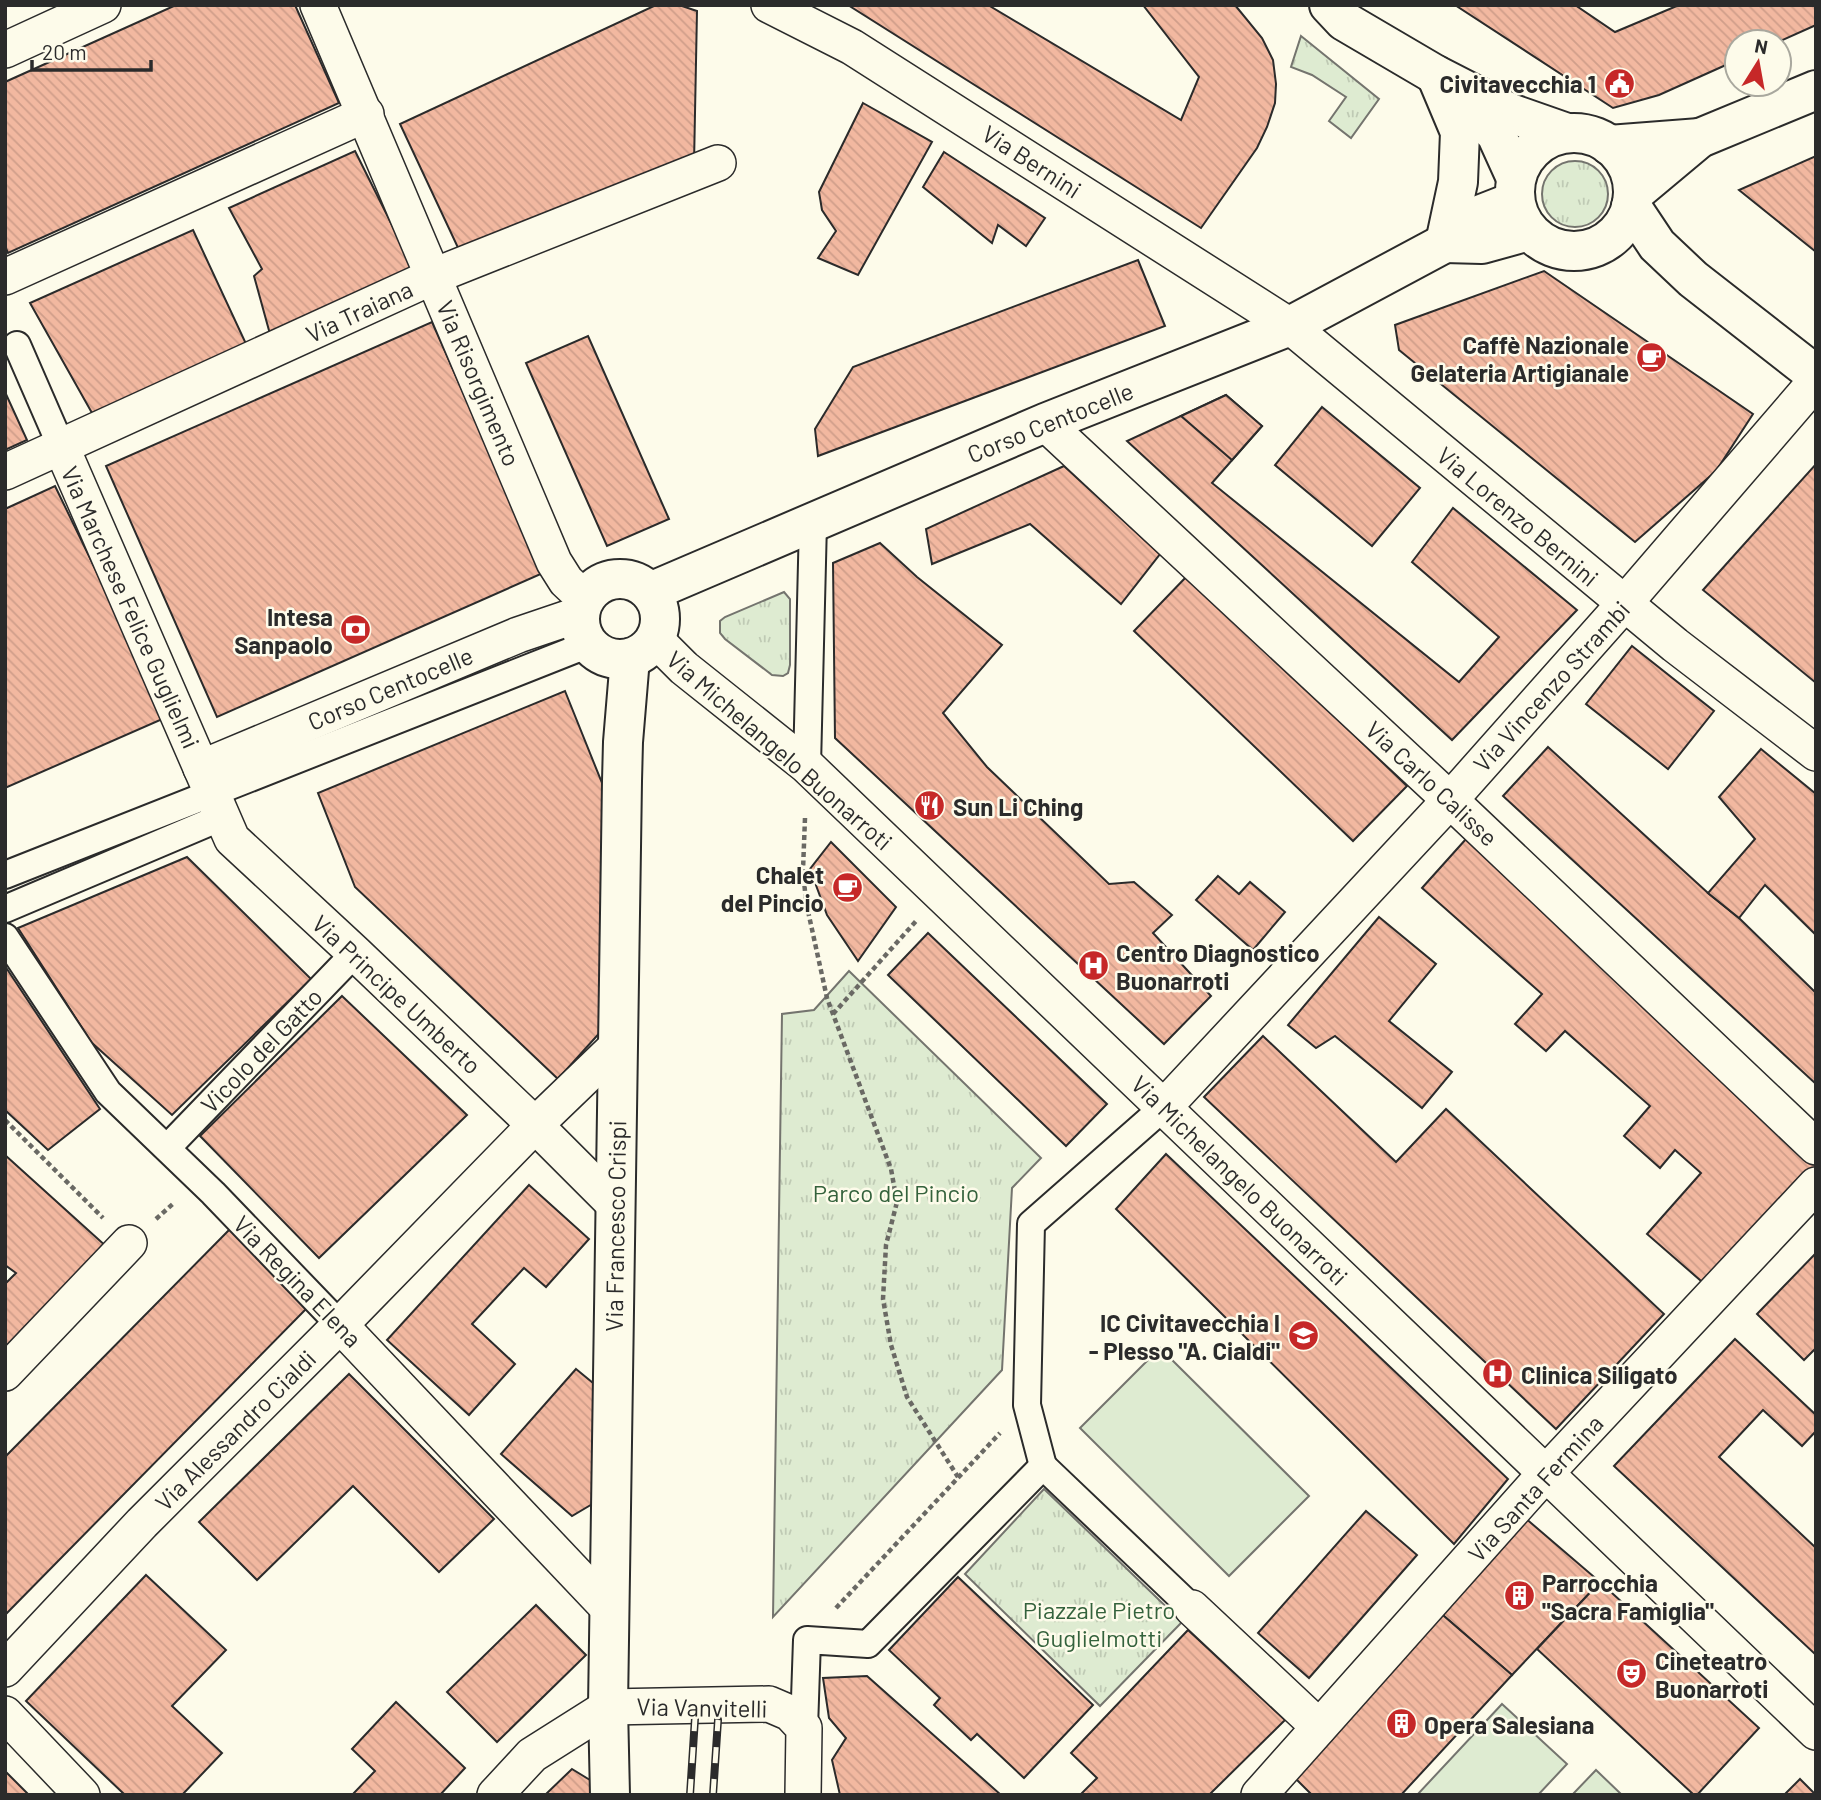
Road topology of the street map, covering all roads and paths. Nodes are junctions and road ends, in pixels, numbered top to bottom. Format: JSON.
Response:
{"nodes":[{"id":1,"x":103,"y":5,"type":"edge"},
{"id":2,"x":318,"y":5,"type":"edge"},
{"id":3,"x":769,"y":5,"type":"edge"},
{"id":4,"x":1329,"y":5,"type":"edge"},
{"id":5,"x":5,"y":50,"type":"edge"},
{"id":6,"x":1436,"y":75,"type":"junction"},
{"id":7,"x":1816,"y":90,"type":"edge"},
{"id":8,"x":366,"y":114,"type":"junction"},
{"id":9,"x":1567,"y":133,"type":"junction"},
{"id":10,"x":1700,"y":138,"type":"junction"},
{"id":11,"x":1609,"y":145,"type":"junction"},
{"id":12,"x":719,"y":163,"type":"dead end"},
{"id":13,"x":1632,"y":200,"type":"junction"},
{"id":14,"x":1520,"y":203,"type":"junction"},
{"id":15,"x":1444,"y":243,"type":"junction"},
{"id":16,"x":1604,"y":243,"type":"junction"},
{"id":17,"x":434,"y":276,"type":"junction"},
{"id":18,"x":5,"y":277,"type":"edge"},
{"id":19,"x":1693,"y":279,"type":"junction"},
{"id":20,"x":1290,"y":326,"type":"junction"},
{"id":21,"x":16,"y":345,"type":"dead end"},
{"id":22,"x":1816,"y":375,"type":"edge"},
{"id":23,"x":1816,"y":381,"type":"edge"},
{"id":24,"x":1045,"y":423,"type":"junction"},
{"id":25,"x":61,"y":446,"type":"junction"},
{"id":26,"x":5,"y":472,"type":"edge"},
{"id":27,"x":813,"y":522,"type":"junction"},
{"id":28,"x":650,"y":592,"type":"junction"},
{"id":29,"x":1624,"y":604,"type":"junction"},
{"id":30,"x":585,"y":619,"type":"junction"},
{"id":31,"x":643,"y":648,"type":"junction"},
{"id":32,"x":1816,"y":753,"type":"edge"},
{"id":33,"x":807,"y":766,"type":"junction"},
{"id":34,"x":212,"y":793,"type":"junction"},
{"id":35,"x":1450,"y":800,"type":"junction"},
{"id":36,"x":5,"y":874,"type":"edge"},
{"id":37,"x":941,"y":893,"type":"junction"},
{"id":38,"x":5,"y":909,"type":"edge"},
{"id":39,"x":5,"y":937,"type":"edge"},
{"id":40,"x":355,"y":953,"type":"junction"},
{"id":41,"x":833,"y":1014,"type":"junction"},
{"id":42,"x":616,"y":1047,"type":"junction"},
{"id":43,"x":1164,"y":1107,"type":"junction"},
{"id":44,"x":5,"y":1120,"type":"edge"},
{"id":45,"x":535,"y":1125,"type":"junction"},
{"id":46,"x":1816,"y":1147,"type":"edge"},
{"id":47,"x":167,"y":1148,"type":"junction"},
{"id":48,"x":1816,"y":1185,"type":"edge"},
{"id":49,"x":213,"y":1193,"type":"junction"},
{"id":50,"x":616,"y":1206,"type":"junction"},
{"id":51,"x":129,"y":1243,"type":"junction"},
{"id":52,"x":340,"y":1325,"type":"junction"},
{"id":53,"x":5,"y":1373,"type":"edge"},
{"id":54,"x":1027,"y":1405,"type":"junction"},
{"id":55,"x":1043,"y":1466,"type":"junction"},
{"id":56,"x":1545,"y":1474,"type":"junction"},
{"id":57,"x":958,"y":1477,"type":"junction"},
{"id":58,"x":1192,"y":1608,"type":"joint"},
{"id":59,"x":610,"y":1610,"type":"junction"},
{"id":60,"x":807,"y":1640,"type":"junction"},
{"id":61,"x":5,"y":1669,"type":"edge"},
{"id":62,"x":608,"y":1707,"type":"junction"},
{"id":63,"x":5,"y":1713,"type":"edge"},
{"id":64,"x":804,"y":1727,"type":"junction"},
{"id":65,"x":1319,"y":1727,"type":"junction"},
{"id":66,"x":1816,"y":1731,"type":"edge"},
{"id":67,"x":82,"y":1795,"type":"edge"},
{"id":68,"x":495,"y":1795,"type":"edge"},
{"id":69,"x":610,"y":1795,"type":"edge"},
{"id":70,"x":803,"y":1795,"type":"edge"},
{"id":71,"x":1259,"y":1795,"type":"edge"}],
"edges":[{"from":1,"to":5,"type":"street"},
{"from":2,"to":8,"type":"street","name":"Via Risorgimento"},
{"from":3,"to":20,"type":"street","name":"Via Bernini"},
{"from":4,"to":6,"type":"street"},
{"from":6,"to":9,"type":"street"},
{"from":6,"to":14,"type":"street"},
{"from":6,"to":15,"type":"street"},
{"from":7,"to":10,"type":"street"},
{"from":8,"to":17,"type":"street","name":"Via Risorgimento"},
{"from":8,"to":18,"type":"street"},
{"from":9,"to":11,"type":"street"},
{"from":9,"to":14,"type":"street"},
{"from":10,"to":11,"type":"street"},
{"from":10,"to":13,"type":"street"},
{"from":11,"to":13,"type":"street"},
{"from":12,"to":17,"type":"street","name":"Via Traiana"},
{"from":13,"to":16,"type":"street"},
{"from":13,"to":19,"type":"street"},
{"from":14,"to":15,"type":"street","name":"Corso Centocelle"},
{"from":14,"to":16,"type":"street"},
{"from":15,"to":20,"type":"street","name":"Corso Centocelle"},
{"from":16,"to":19,"type":"street"},
{"from":17,"to":25,"type":"street","name":"Via Traiana"},
{"from":17,"to":30,"type":"street","name":"Via Risorgimento"},
{"from":19,"to":22,"type":"street"},
{"from":20,"to":24,"type":"street","name":"Corso Centocelle"},
{"from":20,"to":29,"type":"street","name":"Via Lorenzo Bernini"},
{"from":21,"to":25,"type":"street"},
{"from":23,"to":29,"type":"street","name":"Via Vincenzo Strambi"},
{"from":24,"to":27,"type":"street","name":"Corso Centocelle"},
{"from":24,"to":35,"type":"street","name":"Via Carlo Calisse"},
{"from":25,"to":26,"type":"street","name":"Via Traiana"},
{"from":25,"to":34,"type":"street","name":"Via Marchese Felice Guglielmi"},
{"from":27,"to":28,"type":"street","name":"Corso Centocelle"},
{"from":27,"to":33,"type":"street"},
{"from":28,"to":30,"type":"street"},
{"from":28,"to":31,"type":"street"},
{"from":29,"to":32,"type":"street","name":"Via Lorenzo Bernini"},
{"from":29,"to":35,"type":"street","name":"Via Vincenzo Strambi"},
{"from":30,"to":31,"type":"street"},
{"from":30,"to":34,"type":"street","name":"Corso Centocelle"},
{"from":31,"to":33,"type":"street","name":"Via Michelangelo Buonarroti"},
{"from":31,"to":42,"type":"street","name":"Via Francesco Crispi"},
{"from":33,"to":37,"type":"street","name":"Via Michelangelo Buonarroti"},
{"from":33,"to":41,"type":"path"},
{"from":34,"to":36,"type":"street"},
{"from":34,"to":38,"type":"street","name":"Corso Centocelle"},
{"from":34,"to":40,"type":"street","name":"Via Principe Umberto"},
{"from":35,"to":43,"type":"street","name":"Via Vincenzo Strambi"},
{"from":35,"to":46,"type":"street","name":"Via Carlo Calisse"},
{"from":37,"to":41,"type":"path"},
{"from":37,"to":43,"type":"street","name":"Via Michelangelo Buonarroti"},
{"from":39,"to":47,"type":"street","name":"Via Regina Elena"},
{"from":40,"to":45,"type":"street","name":"Via Principe Umberto"},
{"from":40,"to":47,"type":"street","name":"Vicolo del Gatto"},
{"from":41,"to":57,"type":"path"},
{"from":42,"to":45,"type":"street","name":"Via Alessandro Cialdi"},
{"from":42,"to":50,"type":"street","name":"Via Francesco Crispi"},
{"from":43,"to":54,"type":"street"},
{"from":43,"to":56,"type":"street","name":"Via Michelangelo Buonarroti"},
{"from":44,"to":51,"type":"path"},
{"from":45,"to":50,"type":"street","name":"Via Principe Umberto"},
{"from":45,"to":52,"type":"street","name":"Via Alessandro Cialdi"},
{"from":47,"to":49,"type":"street","name":"Via Regina Elena"},
{"from":48,"to":56,"type":"street","name":"Via Santa Fermina"},
{"from":49,"to":51,"type":"path"},
{"from":49,"to":52,"type":"street","name":"Via Regina Elena"},
{"from":50,"to":59,"type":"street","name":"Via Francesco Crispi"},
{"from":51,"to":53,"type":"street"},
{"from":52,"to":59,"type":"street","name":"Via Regina Elena"},
{"from":52,"to":61,"type":"street","name":"Via Alessandro Cialdi"},
{"from":54,"to":55,"type":"street"},
{"from":54,"to":57,"type":"path"},
{"from":55,"to":58,"type":"street"},
{"from":55,"to":60,"type":"street"},
{"from":56,"to":65,"type":"street","name":"Via Santa Fermina"},
{"from":56,"to":66,"type":"street","name":"Via Michelangelo Buonarroti"},
{"from":57,"to":60,"type":"path"},
{"from":58,"to":65,"type":"street"},
{"from":59,"to":62,"type":"street","name":"Via Francesco Crispi"},
{"from":60,"to":64,"type":"street"},
{"from":62,"to":64,"type":"street","name":"Via Vanvitelli"},
{"from":62,"to":68,"type":"street"},
{"from":62,"to":69,"type":"street","name":"Via Francesco Crispi"},
{"from":63,"to":67,"type":"street"},
{"from":64,"to":70,"type":"street"},
{"from":65,"to":71,"type":"street","name":"Via Santa Fermina"}]}
